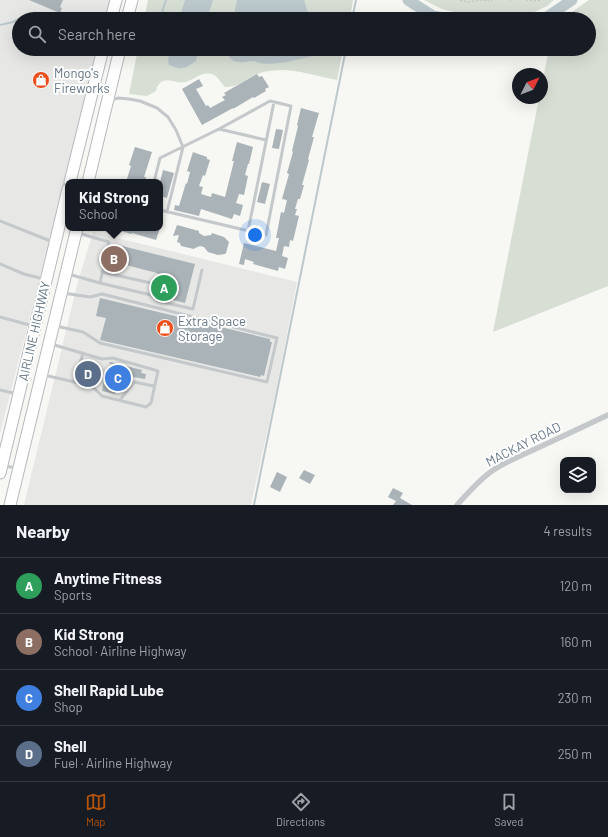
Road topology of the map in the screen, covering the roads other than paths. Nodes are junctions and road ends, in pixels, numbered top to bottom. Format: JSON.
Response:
{"nodes":[{"id":1,"x":116,"y":0,"type":"edge"},
{"id":2,"x":132,"y":0,"type":"edge"},
{"id":3,"x":113,"y":12,"type":"edge"},
{"id":4,"x":129,"y":12,"type":"edge"},
{"id":5,"x":101,"y":56,"type":"edge"},
{"id":6,"x":107,"y":56,"type":"edge"},
{"id":7,"x":118,"y":56,"type":"edge"},
{"id":8,"x":90,"y":99,"type":"junction"},
{"id":9,"x":108,"y":101,"type":"junction"},
{"id":10,"x":274,"y":102,"type":"junction"},
{"id":11,"x":220,"y":129,"type":"junction"},
{"id":12,"x":266,"y":140,"type":"junction"},
{"id":13,"x":183,"y":147,"type":"junction"},
{"id":14,"x":90,"y":177,"type":"edge"},
{"id":15,"x":71,"y":179,"type":"edge"},
{"id":16,"x":155,"y":179,"type":"edge"},
{"id":17,"x":65,"y":202,"type":"edge"},
{"id":18,"x":163,"y":211,"type":"edge"},
{"id":19,"x":167,"y":212,"type":"junction"},
{"id":20,"x":0,"y":221,"type":"edge"},
{"id":21,"x":77,"y":231,"type":"edge"},
{"id":22,"x":80,"y":231,"type":"edge"},
{"id":23,"x":248,"y":231,"type":"junction"},
{"id":24,"x":55,"y":242,"type":"junction"},
{"id":25,"x":0,"y":264,"type":"edge"},
{"id":26,"x":202,"y":270,"type":"dead end"},
{"id":27,"x":102,"y":272,"type":"junction"},
{"id":28,"x":66,"y":274,"type":"junction"},
{"id":29,"x":46,"y":280,"type":"junction"},
{"id":30,"x":151,"y":282,"type":"dead end"},
{"id":31,"x":100,"y":283,"type":"junction"},
{"id":32,"x":62,"y":293,"type":"junction"},
{"id":33,"x":0,"y":317,"type":"edge"},
{"id":34,"x":54,"y":325,"type":"junction"},
{"id":35,"x":35,"y":327,"type":"junction"},
{"id":36,"x":49,"y":344,"type":"junction"},
{"id":37,"x":82,"y":353,"type":"junction"},
{"id":38,"x":42,"y":374,"type":"junction"},
{"id":39,"x":75,"y":382,"type":"junction"},
{"id":40,"x":154,"y":386,"type":"junction"},
{"id":41,"x":0,"y":390,"type":"edge"},
{"id":42,"x":19,"y":395,"type":"junction"},
{"id":43,"x":120,"y":400,"type":"junction"},
{"id":44,"x":608,"y":415,"type":"edge"},
{"id":45,"x":1,"y":468,"type":"edge"},
{"id":46,"x":19,"y":468,"type":"junction"},
{"id":47,"x":10,"y":505,"type":"edge"},
{"id":48,"x":457,"y":505,"type":"edge"}],
"edges":[{"from":1,"to":3,"type":"highway"},
{"from":2,"to":4,"type":"highway"},
{"from":5,"to":8,"type":"highway"},
{"from":6,"to":9,"type":"highway"},
{"from":7,"to":9,"type":"highway"},
{"from":8,"to":14,"type":"highway"},
{"from":8,"to":15,"type":"highway"},
{"from":9,"to":13,"type":"lane"},
{"from":9,"to":14,"type":"highway"},
{"from":10,"to":11,"type":"lane"},
{"from":10,"to":12,"type":"lane"},
{"from":10,"to":23,"type":"lane"},
{"from":11,"to":12,"type":"lane"},
{"from":11,"to":13,"type":"lane"},
{"from":12,"to":23,"type":"lane"},
{"from":13,"to":16,"type":"lane"},
{"from":13,"to":19,"type":"lane"},
{"from":17,"to":24,"type":"highway","name":"AIRLINE HIGHWAY"},
{"from":18,"to":19,"type":"lane"},
{"from":19,"to":23,"type":"lane"},
{"from":20,"to":24,"type":"lane"},
{"from":21,"to":28,"type":"highway","name":"AIRLINE HIGHWAY"},
{"from":22,"to":27,"type":"lane"},
{"from":24,"to":29,"type":"highway","name":"AIRLINE HIGHWAY"},
{"from":25,"to":29,"type":"lane"},
{"from":26,"to":31,"type":"lane"},
{"from":27,"to":30,"type":"lane"},
{"from":27,"to":31,"type":"lane"},
{"from":28,"to":31,"type":"lane"},
{"from":28,"to":32,"type":"highway","name":"AIRLINE HIGHWAY"},
{"from":29,"to":35,"type":"highway","name":"AIRLINE HIGHWAY"},
{"from":32,"to":34,"type":"highway","name":"AIRLINE HIGHWAY"},
{"from":32,"to":34,"type":"lane"},
{"from":33,"to":35,"type":"lane"},
{"from":34,"to":36,"type":"highway","name":"AIRLINE HIGHWAY"},
{"from":35,"to":42,"type":"highway","name":"AIRLINE HIGHWAY"},
{"from":36,"to":37,"type":"lane"},
{"from":36,"to":38,"type":"highway","name":"AIRLINE HIGHWAY"},
{"from":37,"to":39,"type":"lane"},
{"from":37,"to":40,"type":"lane"},
{"from":38,"to":39,"type":"lane"},
{"from":38,"to":46,"type":"highway","name":"AIRLINE HIGHWAY"},
{"from":39,"to":43,"type":"lane"},
{"from":40,"to":43,"type":"lane"},
{"from":40,"to":43,"type":"lane"},
{"from":41,"to":42,"type":"lane"},
{"from":42,"to":45,"type":"highway","name":"AIRLINE HIGHWAY"},
{"from":44,"to":48,"type":"street","name":"MACKAY ROAD"},
{"from":45,"to":46,"type":"lane"},
{"from":46,"to":47,"type":"highway","name":"AIRLINE HIGHWAY"}]}
